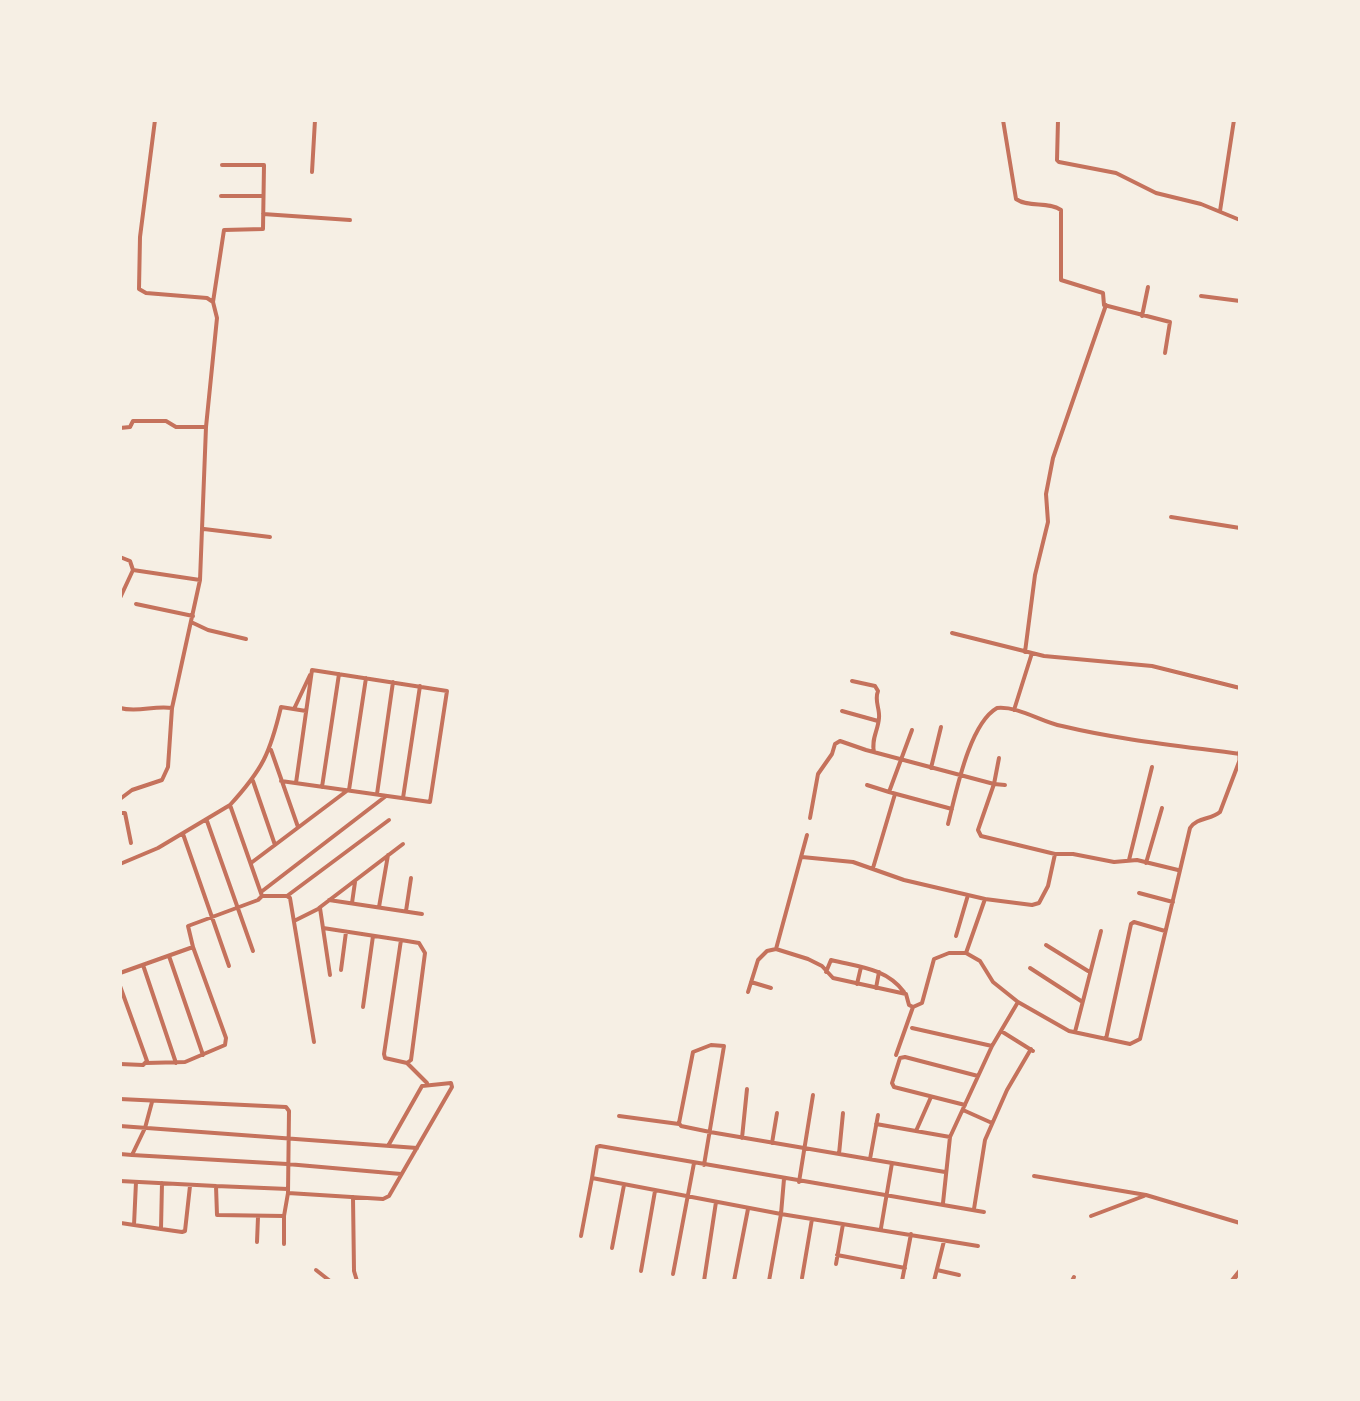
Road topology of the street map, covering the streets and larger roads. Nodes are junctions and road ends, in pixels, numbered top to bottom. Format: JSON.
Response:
{"nodes":[{"id":1,"x":155,"y":120,"type":"edge"},
{"id":2,"x":315,"y":120,"type":"edge"},
{"id":3,"x":1003,"y":120,"type":"edge"},
{"id":4,"x":1058,"y":120,"type":"edge"},
{"id":5,"x":1234,"y":120,"type":"edge"},
{"id":6,"x":222,"y":165,"type":"dead end"},
{"id":7,"x":312,"y":172,"type":"dead end"},
{"id":8,"x":221,"y":196,"type":"dead end"},
{"id":9,"x":263,"y":196,"type":"junction"},
{"id":10,"x":1220,"y":211,"type":"junction"},
{"id":11,"x":263,"y":214,"type":"junction"},
{"id":12,"x":350,"y":220,"type":"dead end"},
{"id":13,"x":1240,"y":220,"type":"edge"},
{"id":14,"x":1148,"y":287,"type":"dead end"},
{"id":15,"x":1201,"y":296,"type":"dead end"},
{"id":16,"x":1240,"y":301,"type":"edge"},
{"id":17,"x":213,"y":302,"type":"junction"},
{"id":18,"x":1106,"y":305,"type":"junction"},
{"id":19,"x":1142,"y":316,"type":"junction"},
{"id":20,"x":1165,"y":353,"type":"dead end"},
{"id":21,"x":206,"y":427,"type":"junction"},
{"id":22,"x":120,"y":428,"type":"edge"},
{"id":23,"x":1171,"y":517,"type":"dead end"},
{"id":24,"x":1240,"y":528,"type":"edge"},
{"id":25,"x":204,"y":529,"type":"junction"},
{"id":26,"x":270,"y":537,"type":"dead end"},
{"id":27,"x":120,"y":557,"type":"edge"},
{"id":28,"x":133,"y":570,"type":"junction"},
{"id":29,"x":200,"y":580,"type":"junction"},
{"id":30,"x":121,"y":595,"type":"edge"},
{"id":31,"x":136,"y":604,"type":"dead end"},
{"id":32,"x":193,"y":616,"type":"junction"},
{"id":33,"x":191,"y":622,"type":"junction"},
{"id":34,"x":952,"y":633,"type":"dead end"},
{"id":35,"x":246,"y":639,"type":"dead end"},
{"id":36,"x":1028,"y":653,"type":"junction"},
{"id":37,"x":312,"y":670,"type":"junction"},
{"id":38,"x":339,"y":674,"type":"junction"},
{"id":39,"x":366,"y":678,"type":"junction"},
{"id":40,"x":852,"y":681,"type":"dead end"},
{"id":41,"x":393,"y":682,"type":"junction"},
{"id":42,"x":420,"y":686,"type":"junction"},
{"id":43,"x":1240,"y":688,"type":"edge"},
{"id":44,"x":120,"y":708,"type":"edge"},
{"id":45,"x":172,"y":708,"type":"junction"},
{"id":46,"x":294,"y":709,"type":"junction"},
{"id":47,"x":1014,"y":710,"type":"junction"},
{"id":48,"x":306,"y":711,"type":"junction"},
{"id":49,"x":842,"y":711,"type":"dead end"},
{"id":50,"x":878,"y":721,"type":"junction"},
{"id":51,"x":941,"y":727,"type":"dead end"},
{"id":52,"x":912,"y":730,"type":"dead end"},
{"id":53,"x":271,"y":750,"type":"junction"},
{"id":54,"x":874,"y":752,"type":"junction"},
{"id":55,"x":1240,"y":753,"type":"edge"},
{"id":56,"x":999,"y":758,"type":"dead end"},
{"id":57,"x":901,"y":759,"type":"junction"},
{"id":58,"x":1240,"y":762,"type":"edge"},
{"id":59,"x":1152,"y":767,"type":"dead end"},
{"id":60,"x":931,"y":768,"type":"junction"},
{"id":61,"x":962,"y":776,"type":"junction"},
{"id":62,"x":253,"y":781,"type":"junction"},
{"id":63,"x":281,"y":781,"type":"junction"},
{"id":64,"x":296,"y":783,"type":"junction"},
{"id":65,"x":994,"y":784,"type":"junction"},
{"id":66,"x":867,"y":785,"type":"dead end"},
{"id":67,"x":1005,"y":785,"type":"dead end"},
{"id":68,"x":322,"y":787,"type":"junction"},
{"id":69,"x":349,"y":790,"type":"junction"},
{"id":70,"x":889,"y":792,"type":"junction"},
{"id":71,"x":377,"y":794,"type":"junction"},
{"id":72,"x":895,"y":794,"type":"junction"},
{"id":73,"x":386,"y":796,"type":"junction"},
{"id":74,"x":403,"y":798,"type":"junction"},
{"id":75,"x":120,"y":799,"type":"edge"},
{"id":76,"x":230,"y":805,"type":"junction"},
{"id":77,"x":1162,"y":808,"type":"dead end"},
{"id":78,"x":952,"y":809,"type":"junction"},
{"id":79,"x":120,"y":813,"type":"edge"},
{"id":80,"x":810,"y":818,"type":"dead end"},
{"id":81,"x":389,"y":820,"type":"dead end"},
{"id":82,"x":207,"y":821,"type":"junction"},
{"id":83,"x":948,"y":824,"type":"dead end"},
{"id":84,"x":298,"y":828,"type":"junction"},
{"id":85,"x":183,"y":834,"type":"junction"},
{"id":86,"x":807,"y":835,"type":"dead end"},
{"id":87,"x":131,"y":843,"type":"dead end"},
{"id":88,"x":403,"y":844,"type":"dead end"},
{"id":89,"x":275,"y":845,"type":"junction"},
{"id":90,"x":1055,"y":854,"type":"junction"},
{"id":91,"x":388,"y":855,"type":"junction"},
{"id":92,"x":802,"y":857,"type":"junction"},
{"id":93,"x":1129,"y":860,"type":"junction"},
{"id":94,"x":251,"y":863,"type":"junction"},
{"id":95,"x":1146,"y":863,"type":"junction"},
{"id":96,"x":120,"y":864,"type":"edge"},
{"id":97,"x":872,"y":868,"type":"junction"},
{"id":98,"x":1178,"y":870,"type":"junction"},
{"id":99,"x":411,"y":878,"type":"dead end"},
{"id":100,"x":356,"y":880,"type":"junction"},
{"id":101,"x":1139,"y":893,"type":"dead end"},
{"id":102,"x":261,"y":894,"type":"junction"},
{"id":103,"x":968,"y":895,"type":"junction"},
{"id":104,"x":287,"y":896,"type":"junction"},
{"id":105,"x":985,"y":899,"type":"junction"},
{"id":106,"x":329,"y":900,"type":"junction"},
{"id":107,"x":1173,"y":902,"type":"junction"},
{"id":108,"x":352,"y":903,"type":"junction"},
{"id":109,"x":238,"y":907,"type":"junction"},
{"id":110,"x":379,"y":907,"type":"junction"},
{"id":111,"x":319,"y":908,"type":"junction"},
{"id":112,"x":406,"y":911,"type":"junction"},
{"id":113,"x":422,"y":914,"type":"dead end"},
{"id":114,"x":212,"y":917,"type":"junction"},
{"id":115,"x":294,"y":921,"type":"junction"},
{"id":116,"x":323,"y":928,"type":"junction"},
{"id":117,"x":1101,"y":931,"type":"dead end"},
{"id":118,"x":346,"y":932,"type":"junction"},
{"id":119,"x":1166,"y":932,"type":"junction"},
{"id":120,"x":373,"y":936,"type":"junction"},
{"id":121,"x":956,"y":936,"type":"dead end"},
{"id":122,"x":401,"y":940,"type":"junction"},
{"id":123,"x":1046,"y":945,"type":"dead end"},
{"id":124,"x":193,"y":947,"type":"junction"},
{"id":125,"x":776,"y":949,"type":"junction"},
{"id":126,"x":253,"y":951,"type":"dead end"},
{"id":127,"x":966,"y":953,"type":"junction"},
{"id":128,"x":169,"y":956,"type":"junction"},
{"id":129,"x":143,"y":965,"type":"junction"},
{"id":130,"x":229,"y":966,"type":"dead end"},
{"id":131,"x":861,"y":967,"type":"junction"},
{"id":132,"x":1030,"y":968,"type":"dead end"},
{"id":133,"x":341,"y":970,"type":"dead end"},
{"id":134,"x":826,"y":972,"type":"junction"},
{"id":135,"x":879,"y":972,"type":"junction"},
{"id":136,"x":1089,"y":972,"type":"junction"},
{"id":137,"x":120,"y":973,"type":"edge"},
{"id":138,"x":330,"y":975,"type":"dead end"},
{"id":139,"x":751,"y":982,"type":"junction"},
{"id":140,"x":857,"y":984,"type":"junction"},
{"id":141,"x":120,"y":986,"type":"edge"},
{"id":142,"x":771,"y":988,"type":"dead end"},
{"id":143,"x":876,"y":988,"type":"junction"},
{"id":144,"x":748,"y":992,"type":"dead end"},
{"id":145,"x":906,"y":994,"type":"junction"},
{"id":146,"x":1081,"y":1001,"type":"junction"},
{"id":147,"x":1018,"y":1002,"type":"junction"},
{"id":148,"x":363,"y":1007,"type":"dead end"},
{"id":149,"x":913,"y":1007,"type":"junction"},
{"id":150,"x":912,"y":1028,"type":"dead end"},
{"id":151,"x":1001,"y":1031,"type":"junction"},
{"id":152,"x":1075,"y":1032,"type":"junction"},
{"id":153,"x":1106,"y":1039,"type":"junction"},
{"id":154,"x":314,"y":1042,"type":"dead end"},
{"id":155,"x":992,"y":1046,"type":"junction"},
{"id":156,"x":203,"y":1055,"type":"junction"},
{"id":157,"x":896,"y":1055,"type":"dead end"},
{"id":158,"x":146,"y":1063,"type":"junction"},
{"id":159,"x":176,"y":1063,"type":"junction"},
{"id":160,"x":407,"y":1063,"type":"junction"},
{"id":161,"x":120,"y":1064,"type":"edge"},
{"id":162,"x":978,"y":1076,"type":"junction"},
{"id":163,"x":427,"y":1083,"type":"junction"},
{"id":164,"x":747,"y":1089,"type":"dead end"},
{"id":165,"x":813,"y":1095,"type":"dead end"},
{"id":166,"x":931,"y":1096,"type":"junction"},
{"id":167,"x":120,"y":1099,"type":"edge"},
{"id":168,"x":152,"y":1102,"type":"junction"},
{"id":169,"x":964,"y":1108,"type":"junction"},
{"id":170,"x":777,"y":1113,"type":"dead end"},
{"id":171,"x":843,"y":1113,"type":"dead end"},
{"id":172,"x":878,"y":1115,"type":"dead end"},
{"id":173,"x":619,"y":1116,"type":"dead end"},
{"id":174,"x":992,"y":1123,"type":"junction"},
{"id":175,"x":679,"y":1124,"type":"junction"},
{"id":176,"x":876,"y":1124,"type":"junction"},
{"id":177,"x":120,"y":1126,"type":"edge"},
{"id":178,"x":145,"y":1128,"type":"junction"},
{"id":179,"x":916,"y":1131,"type":"junction"},
{"id":180,"x":710,"y":1132,"type":"junction"},
{"id":181,"x":288,"y":1137,"type":"junction"},
{"id":182,"x":950,"y":1137,"type":"junction"},
{"id":183,"x":742,"y":1138,"type":"junction"},
{"id":184,"x":772,"y":1143,"type":"junction"},
{"id":185,"x":388,"y":1146,"type":"junction"},
{"id":186,"x":417,"y":1148,"type":"junction"},
{"id":187,"x":806,"y":1149,"type":"junction"},
{"id":188,"x":120,"y":1154,"type":"edge"},
{"id":189,"x":839,"y":1154,"type":"junction"},
{"id":190,"x":132,"y":1155,"type":"junction"},
{"id":191,"x":870,"y":1159,"type":"junction"},
{"id":192,"x":694,"y":1163,"type":"junction"},
{"id":193,"x":892,"y":1163,"type":"junction"},
{"id":194,"x":287,"y":1164,"type":"junction"},
{"id":195,"x":704,"y":1165,"type":"junction"},
{"id":196,"x":945,"y":1172,"type":"junction"},
{"id":197,"x":402,"y":1174,"type":"junction"},
{"id":198,"x":1034,"y":1176,"type":"dead end"},
{"id":199,"x":592,"y":1178,"type":"junction"},
{"id":200,"x":784,"y":1179,"type":"junction"},
{"id":201,"x":120,"y":1181,"type":"edge"},
{"id":202,"x":136,"y":1182,"type":"junction"},
{"id":203,"x":799,"y":1182,"type":"junction"},
{"id":204,"x":162,"y":1183,"type":"junction"},
{"id":205,"x":624,"y":1185,"type":"junction"},
{"id":206,"x":190,"y":1186,"type":"junction"},
{"id":207,"x":216,"y":1186,"type":"junction"},
{"id":208,"x":288,"y":1191,"type":"junction"},
{"id":209,"x":655,"y":1191,"type":"junction"},
{"id":210,"x":1146,"y":1195,"type":"junction"},
{"id":211,"x":686,"y":1196,"type":"junction"},
{"id":212,"x":885,"y":1196,"type":"junction"},
{"id":213,"x":353,"y":1197,"type":"junction"},
{"id":214,"x":716,"y":1202,"type":"junction"},
{"id":215,"x":942,"y":1203,"type":"junction"},
{"id":216,"x":120,"y":1208,"type":"edge"},
{"id":217,"x":748,"y":1209,"type":"junction"},
{"id":218,"x":974,"y":1209,"type":"junction"},
{"id":219,"x":984,"y":1212,"type":"dead end"},
{"id":220,"x":781,"y":1214,"type":"junction"},
{"id":221,"x":284,"y":1216,"type":"junction"},
{"id":222,"x":1091,"y":1216,"type":"dead end"},
{"id":223,"x":258,"y":1217,"type":"junction"},
{"id":224,"x":812,"y":1219,"type":"junction"},
{"id":225,"x":1240,"y":1223,"type":"edge"},
{"id":226,"x":120,"y":1224,"type":"edge"},
{"id":227,"x":843,"y":1224,"type":"junction"},
{"id":228,"x":134,"y":1225,"type":"junction"},
{"id":229,"x":161,"y":1229,"type":"junction"},
{"id":230,"x":881,"y":1229,"type":"junction"},
{"id":231,"x":911,"y":1234,"type":"junction"},
{"id":232,"x":581,"y":1236,"type":"dead end"},
{"id":233,"x":944,"y":1241,"type":"junction"},
{"id":234,"x":257,"y":1242,"type":"dead end"},
{"id":235,"x":284,"y":1244,"type":"dead end"},
{"id":236,"x":978,"y":1246,"type":"dead end"},
{"id":237,"x":612,"y":1248,"type":"dead end"},
{"id":238,"x":837,"y":1255,"type":"junction"},
{"id":239,"x":836,"y":1264,"type":"dead end"},
{"id":240,"x":905,"y":1268,"type":"junction"},
{"id":241,"x":316,"y":1270,"type":"dead end"},
{"id":242,"x":937,"y":1270,"type":"junction"},
{"id":243,"x":641,"y":1271,"type":"dead end"},
{"id":244,"x":1240,"y":1271,"type":"edge"},
{"id":245,"x":673,"y":1274,"type":"dead end"},
{"id":246,"x":959,"y":1275,"type":"dead end"},
{"id":247,"x":802,"y":1278,"type":"dead end"},
{"id":248,"x":330,"y":1281,"type":"edge"},
{"id":249,"x":357,"y":1281,"type":"edge"},
{"id":250,"x":704,"y":1281,"type":"edge"},
{"id":251,"x":734,"y":1281,"type":"edge"},
{"id":252,"x":769,"y":1281,"type":"edge"},
{"id":253,"x":902,"y":1281,"type":"edge"},
{"id":254,"x":934,"y":1281,"type":"edge"},
{"id":255,"x":1232,"y":1281,"type":"edge"}],
"edges":[{"from":1,"to":17,"type":"street"},
{"from":2,"to":7,"type":"street"},
{"from":3,"to":18,"type":"street"},
{"from":4,"to":10,"type":"street"},
{"from":5,"to":10,"type":"street"},
{"from":6,"to":9,"type":"street"},
{"from":8,"to":9,"type":"street"},
{"from":9,"to":11,"type":"street"},
{"from":10,"to":13,"type":"street"},
{"from":11,"to":12,"type":"street"},
{"from":11,"to":17,"type":"street"},
{"from":14,"to":19,"type":"street"},
{"from":15,"to":16,"type":"street"},
{"from":17,"to":21,"type":"street"},
{"from":18,"to":19,"type":"street"},
{"from":18,"to":36,"type":"street"},
{"from":19,"to":20,"type":"street"},
{"from":21,"to":22,"type":"street"},
{"from":21,"to":25,"type":"street"},
{"from":23,"to":24,"type":"street"},
{"from":25,"to":26,"type":"street"},
{"from":25,"to":29,"type":"street"},
{"from":27,"to":28,"type":"street"},
{"from":28,"to":29,"type":"street"},
{"from":28,"to":30,"type":"street"},
{"from":29,"to":32,"type":"street"},
{"from":31,"to":32,"type":"street"},
{"from":32,"to":33,"type":"street"},
{"from":33,"to":35,"type":"street"},
{"from":33,"to":45,"type":"street"},
{"from":34,"to":36,"type":"street"},
{"from":36,"to":43,"type":"street"},
{"from":36,"to":47,"type":"street"},
{"from":37,"to":38,"type":"street"},
{"from":37,"to":46,"type":"street"},
{"from":37,"to":48,"type":"street"},
{"from":38,"to":39,"type":"street"},
{"from":38,"to":68,"type":"street"},
{"from":39,"to":41,"type":"street"},
{"from":39,"to":69,"type":"street"},
{"from":40,"to":50,"type":"street"},
{"from":41,"to":42,"type":"street"},
{"from":41,"to":71,"type":"street"},
{"from":42,"to":74,"type":"street"},
{"from":42,"to":74,"type":"street"},
{"from":44,"to":45,"type":"street"},
{"from":45,"to":75,"type":"street"},
{"from":46,"to":48,"type":"street"},
{"from":46,"to":53,"type":"street"},
{"from":47,"to":55,"type":"street"},
{"from":47,"to":61,"type":"street"},
{"from":48,"to":64,"type":"street"},
{"from":49,"to":50,"type":"street"},
{"from":50,"to":54,"type":"street"},
{"from":51,"to":60,"type":"street"},
{"from":52,"to":57,"type":"street"},
{"from":53,"to":62,"type":"street"},
{"from":53,"to":63,"type":"street"},
{"from":54,"to":57,"type":"street"},
{"from":54,"to":80,"type":"street"},
{"from":55,"to":58,"type":"street"},
{"from":56,"to":65,"type":"street"},
{"from":57,"to":60,"type":"street"},
{"from":57,"to":70,"type":"street"},
{"from":58,"to":98,"type":"street"},
{"from":59,"to":93,"type":"street"},
{"from":60,"to":61,"type":"street"},
{"from":61,"to":65,"type":"street"},
{"from":61,"to":78,"type":"street"},
{"from":62,"to":76,"type":"street"},
{"from":62,"to":89,"type":"street"},
{"from":63,"to":64,"type":"street"},
{"from":63,"to":84,"type":"street"},
{"from":64,"to":68,"type":"street"},
{"from":65,"to":67,"type":"street"},
{"from":65,"to":90,"type":"street"},
{"from":66,"to":70,"type":"street"},
{"from":68,"to":69,"type":"street"},
{"from":69,"to":71,"type":"street"},
{"from":69,"to":84,"type":"street"},
{"from":70,"to":72,"type":"street"},
{"from":71,"to":73,"type":"street"},
{"from":72,"to":78,"type":"street"},
{"from":72,"to":97,"type":"street"},
{"from":73,"to":74,"type":"street"},
{"from":73,"to":102,"type":"street"},
{"from":76,"to":82,"type":"street"},
{"from":76,"to":94,"type":"street"},
{"from":77,"to":95,"type":"street"},
{"from":78,"to":83,"type":"street"},
{"from":79,"to":87,"type":"street"},
{"from":81,"to":104,"type":"street"},
{"from":82,"to":85,"type":"street"},
{"from":82,"to":109,"type":"street"},
{"from":84,"to":89,"type":"street"},
{"from":85,"to":96,"type":"street"},
{"from":85,"to":114,"type":"street"},
{"from":86,"to":92,"type":"street"},
{"from":88,"to":91,"type":"street"},
{"from":89,"to":94,"type":"street"},
{"from":90,"to":93,"type":"street"},
{"from":90,"to":105,"type":"street"},
{"from":91,"to":100,"type":"street"},
{"from":91,"to":110,"type":"street"},
{"from":92,"to":97,"type":"street"},
{"from":92,"to":125,"type":"street"},
{"from":93,"to":95,"type":"street"},
{"from":94,"to":102,"type":"street"},
{"from":95,"to":98,"type":"street"},
{"from":97,"to":103,"type":"street"},
{"from":98,"to":107,"type":"street"},
{"from":99,"to":112,"type":"street"},
{"from":100,"to":106,"type":"street"},
{"from":100,"to":108,"type":"street"},
{"from":101,"to":107,"type":"street"},
{"from":102,"to":104,"type":"street"},
{"from":102,"to":109,"type":"street"},
{"from":103,"to":105,"type":"street"},
{"from":103,"to":121,"type":"street"},
{"from":104,"to":115,"type":"street"},
{"from":105,"to":127,"type":"street"},
{"from":106,"to":108,"type":"street"},
{"from":106,"to":111,"type":"street"},
{"from":107,"to":119,"type":"street"},
{"from":108,"to":110,"type":"street"},
{"from":109,"to":114,"type":"street"},
{"from":109,"to":126,"type":"street"},
{"from":110,"to":112,"type":"street"},
{"from":111,"to":115,"type":"street"},
{"from":111,"to":116,"type":"street"},
{"from":112,"to":113,"type":"street"},
{"from":114,"to":124,"type":"street"},
{"from":114,"to":130,"type":"street"},
{"from":115,"to":154,"type":"street"},
{"from":116,"to":118,"type":"street"},
{"from":116,"to":138,"type":"street"},
{"from":117,"to":136,"type":"street"},
{"from":118,"to":120,"type":"street"},
{"from":118,"to":133,"type":"street"},
{"from":119,"to":153,"type":"street"},
{"from":119,"to":153,"type":"street"},
{"from":120,"to":122,"type":"street"},
{"from":120,"to":148,"type":"street"},
{"from":122,"to":160,"type":"street"},
{"from":122,"to":160,"type":"street"},
{"from":123,"to":136,"type":"street"},
{"from":124,"to":128,"type":"street"},
{"from":124,"to":156,"type":"street"},
{"from":125,"to":134,"type":"street"},
{"from":125,"to":139,"type":"street"},
{"from":127,"to":147,"type":"street"},
{"from":127,"to":149,"type":"street"},
{"from":128,"to":129,"type":"street"},
{"from":128,"to":156,"type":"street"},
{"from":129,"to":137,"type":"street"},
{"from":129,"to":159,"type":"street"},
{"from":131,"to":134,"type":"street"},
{"from":131,"to":135,"type":"street"},
{"from":131,"to":140,"type":"street"},
{"from":132,"to":146,"type":"street"},
{"from":134,"to":140,"type":"street"},
{"from":135,"to":143,"type":"street"},
{"from":135,"to":145,"type":"street"},
{"from":136,"to":146,"type":"street"},
{"from":139,"to":142,"type":"street"},
{"from":139,"to":144,"type":"street"},
{"from":140,"to":143,"type":"street"},
{"from":141,"to":158,"type":"street"},
{"from":143,"to":145,"type":"street"},
{"from":145,"to":149,"type":"street"},
{"from":146,"to":152,"type":"street"},
{"from":147,"to":151,"type":"street"},
{"from":147,"to":152,"type":"street"},
{"from":149,"to":157,"type":"street"},
{"from":150,"to":155,"type":"street"},
{"from":151,"to":155,"type":"street"},
{"from":151,"to":174,"type":"street"},
{"from":152,"to":153,"type":"street"},
{"from":155,"to":162,"type":"street"},
{"from":156,"to":159,"type":"street"},
{"from":158,"to":159,"type":"street"},
{"from":158,"to":161,"type":"street"},
{"from":160,"to":163,"type":"street"},
{"from":162,"to":166,"type":"street"},
{"from":162,"to":169,"type":"street"},
{"from":163,"to":185,"type":"street"},
{"from":163,"to":186,"type":"street"},
{"from":164,"to":183,"type":"street"},
{"from":165,"to":187,"type":"street"},
{"from":166,"to":169,"type":"street"},
{"from":166,"to":179,"type":"street"},
{"from":167,"to":168,"type":"street"},
{"from":168,"to":178,"type":"street"},
{"from":168,"to":181,"type":"street"},
{"from":169,"to":174,"type":"street"},
{"from":169,"to":182,"type":"street"},
{"from":170,"to":184,"type":"street"},
{"from":171,"to":189,"type":"street"},
{"from":172,"to":176,"type":"street"},
{"from":173,"to":175,"type":"street"},
{"from":174,"to":218,"type":"street"},
{"from":175,"to":180,"type":"street"},
{"from":175,"to":180,"type":"street"},
{"from":176,"to":179,"type":"street"},
{"from":176,"to":191,"type":"street"},
{"from":177,"to":178,"type":"street"},
{"from":178,"to":181,"type":"street"},
{"from":178,"to":190,"type":"street"},
{"from":179,"to":182,"type":"street"},
{"from":180,"to":183,"type":"street"},
{"from":180,"to":195,"type":"street"},
{"from":181,"to":185,"type":"street"},
{"from":181,"to":194,"type":"street"},
{"from":182,"to":196,"type":"street"},
{"from":183,"to":184,"type":"street"},
{"from":184,"to":187,"type":"street"},
{"from":185,"to":186,"type":"street"},
{"from":186,"to":197,"type":"street"},
{"from":187,"to":189,"type":"street"},
{"from":187,"to":203,"type":"street"},
{"from":188,"to":190,"type":"street"},
{"from":189,"to":191,"type":"street"},
{"from":190,"to":194,"type":"street"},
{"from":191,"to":193,"type":"street"},
{"from":192,"to":195,"type":"street"},
{"from":192,"to":199,"type":"street"},
{"from":192,"to":211,"type":"street"},
{"from":193,"to":196,"type":"street"},
{"from":193,"to":212,"type":"street"},
{"from":194,"to":197,"type":"street"},
{"from":194,"to":208,"type":"street"},
{"from":195,"to":200,"type":"street"},
{"from":196,"to":215,"type":"street"},
{"from":197,"to":213,"type":"street"},
{"from":198,"to":210,"type":"street"},
{"from":199,"to":205,"type":"street"},
{"from":199,"to":232,"type":"street"},
{"from":200,"to":203,"type":"street"},
{"from":200,"to":220,"type":"street"},
{"from":201,"to":202,"type":"street"},
{"from":202,"to":204,"type":"street"},
{"from":202,"to":228,"type":"street"},
{"from":203,"to":212,"type":"street"},
{"from":204,"to":206,"type":"street"},
{"from":204,"to":229,"type":"street"},
{"from":205,"to":209,"type":"street"},
{"from":205,"to":237,"type":"street"},
{"from":206,"to":207,"type":"street"},
{"from":206,"to":229,"type":"street"},
{"from":207,"to":208,"type":"street"},
{"from":207,"to":223,"type":"street"},
{"from":208,"to":213,"type":"street"},
{"from":208,"to":221,"type":"street"},
{"from":209,"to":211,"type":"street"},
{"from":209,"to":243,"type":"street"},
{"from":210,"to":222,"type":"street"},
{"from":210,"to":225,"type":"street"},
{"from":211,"to":214,"type":"street"},
{"from":211,"to":245,"type":"street"},
{"from":212,"to":215,"type":"street"},
{"from":212,"to":230,"type":"street"},
{"from":213,"to":249,"type":"street"},
{"from":214,"to":217,"type":"street"},
{"from":214,"to":250,"type":"street"},
{"from":215,"to":218,"type":"street"},
{"from":216,"to":226,"type":"street"},
{"from":217,"to":220,"type":"street"},
{"from":217,"to":251,"type":"street"},
{"from":218,"to":219,"type":"street"},
{"from":220,"to":224,"type":"street"},
{"from":220,"to":252,"type":"street"},
{"from":221,"to":223,"type":"street"},
{"from":221,"to":235,"type":"street"},
{"from":223,"to":234,"type":"street"},
{"from":224,"to":227,"type":"street"},
{"from":224,"to":247,"type":"street"},
{"from":226,"to":228,"type":"street"},
{"from":227,"to":230,"type":"street"},
{"from":227,"to":238,"type":"street"},
{"from":228,"to":229,"type":"street"},
{"from":230,"to":231,"type":"street"},
{"from":231,"to":233,"type":"street"},
{"from":231,"to":240,"type":"street"},
{"from":233,"to":236,"type":"street"},
{"from":233,"to":242,"type":"street"},
{"from":238,"to":239,"type":"street"},
{"from":238,"to":240,"type":"street"},
{"from":240,"to":253,"type":"street"},
{"from":241,"to":248,"type":"street"},
{"from":242,"to":246,"type":"street"},
{"from":242,"to":254,"type":"street"},
{"from":244,"to":255,"type":"street"}]}
